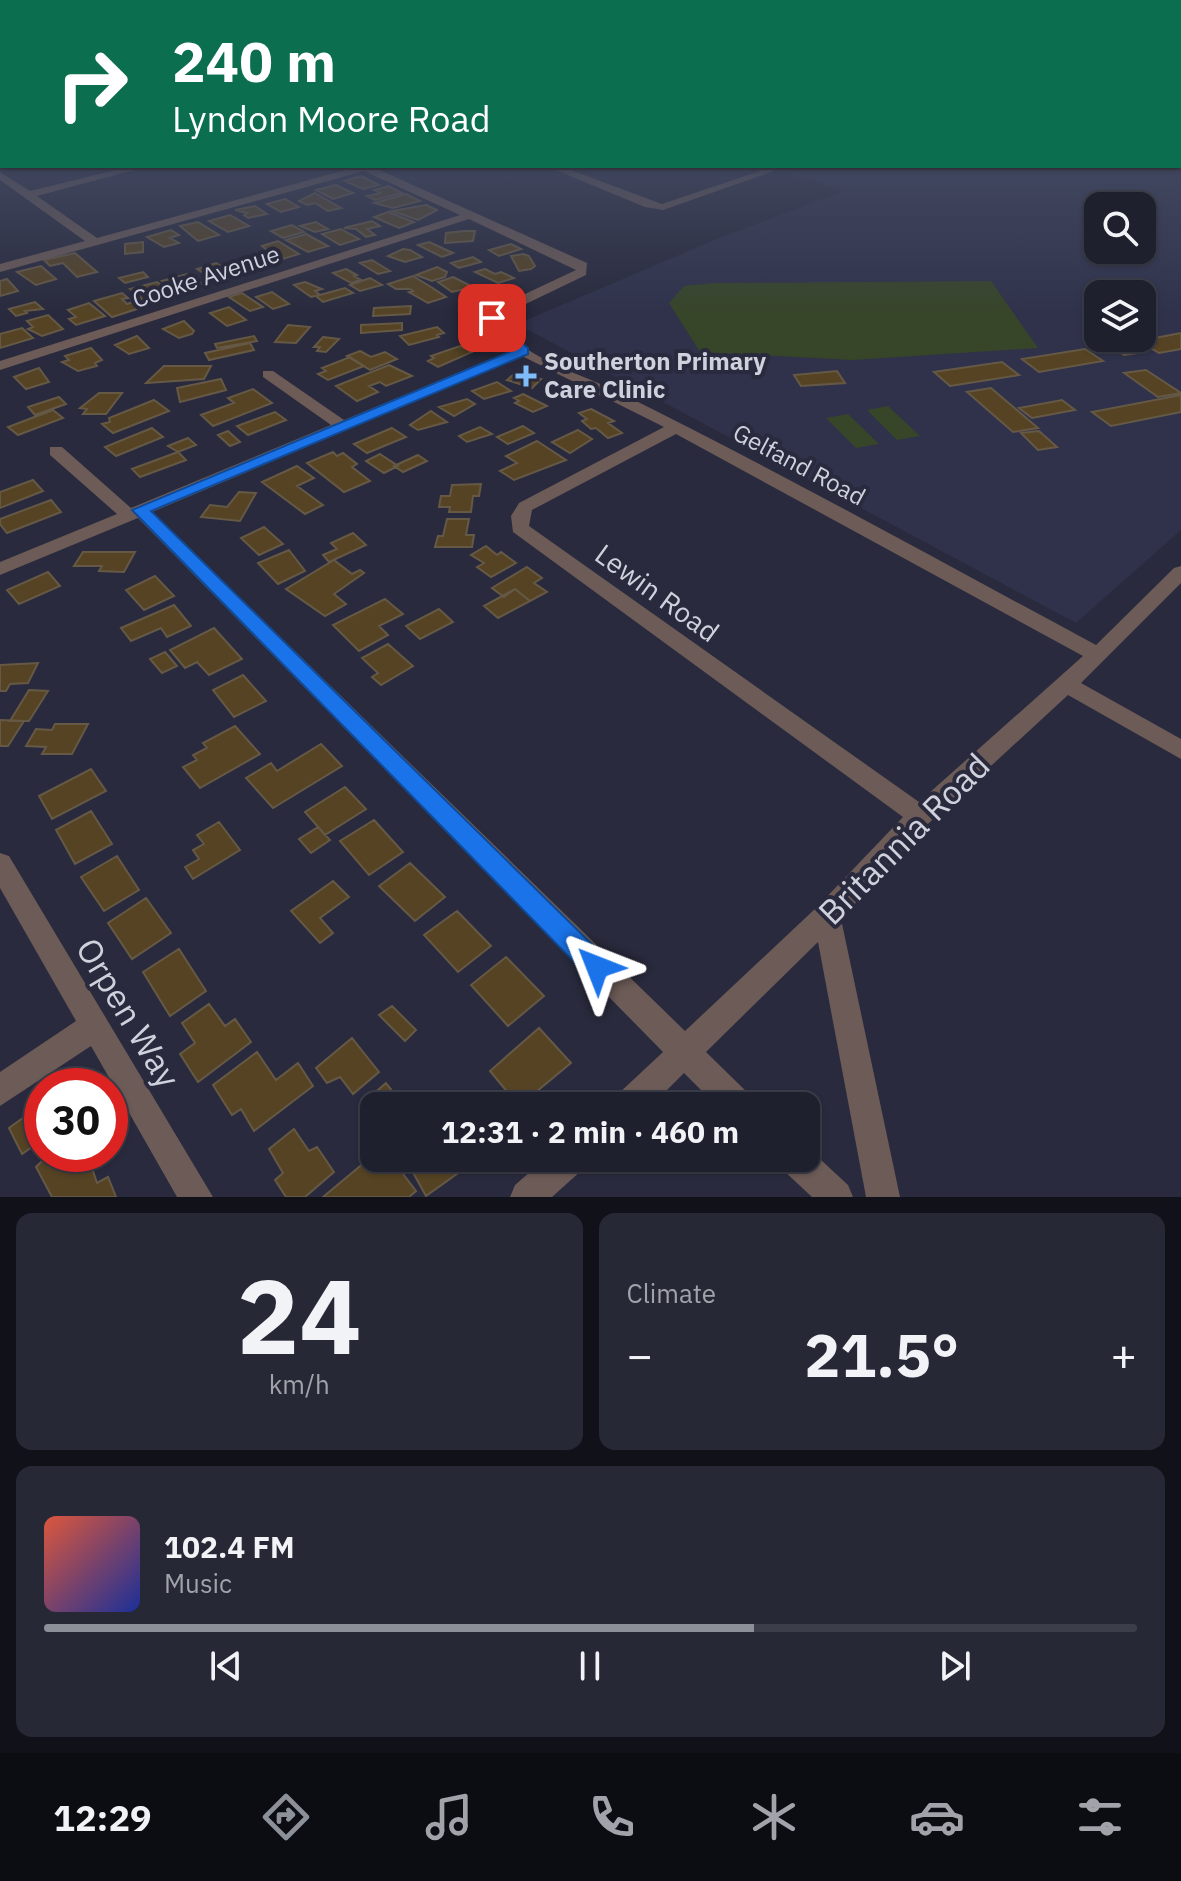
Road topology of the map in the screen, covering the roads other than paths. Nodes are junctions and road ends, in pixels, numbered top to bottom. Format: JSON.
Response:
{"nodes":[{"id":1,"x":38,"y":202,"type":"edge"},
{"id":2,"x":244,"y":202,"type":"edge"},
{"id":3,"x":443,"y":202,"type":"edge"},
{"id":4,"x":641,"y":202,"type":"edge"},
{"id":5,"x":678,"y":202,"type":"edge"},
{"id":6,"x":471,"y":215,"type":"junction"},
{"id":7,"x":96,"y":243,"type":"junction"},
{"id":8,"x":0,"y":268,"type":"edge"},
{"id":9,"x":523,"y":351,"type":"junction"},
{"id":10,"x":0,"y":366,"type":"edge"},
{"id":11,"x":268,"y":374,"type":"dead end"},
{"id":12,"x":342,"y":426,"type":"junction"},
{"id":13,"x":677,"y":427,"type":"junction"},
{"id":14,"x":56,"y":451,"type":"dead end"},
{"id":15,"x":135,"y":512,"type":"junction"},
{"id":16,"x":0,"y":569,"type":"edge"},
{"id":17,"x":1181,"y":572,"type":"edge"},
{"id":18,"x":1098,"y":655,"type":"junction"},
{"id":19,"x":1066,"y":684,"type":"junction"},
{"id":20,"x":1181,"y":750,"type":"edge"},
{"id":21,"x":920,"y":816,"type":"junction"},
{"id":22,"x":0,"y":864,"type":"edge"},
{"id":23,"x":827,"y":916,"type":"junction"},
{"id":24,"x":93,"y":1027,"type":"junction"},
{"id":25,"x":685,"y":1055,"type":"junction"},
{"id":26,"x":0,"y":1090,"type":"edge"},
{"id":27,"x":644,"y":1092,"type":"edge"},
{"id":28,"x":724,"y":1092,"type":"edge"},
{"id":29,"x":555,"y":1172,"type":"edge"},
{"id":30,"x":810,"y":1172,"type":"edge"},
{"id":31,"x":196,"y":1197,"type":"edge"},
{"id":32,"x":527,"y":1197,"type":"edge"},
{"id":33,"x":836,"y":1197,"type":"edge"},
{"id":34,"x":883,"y":1197,"type":"edge"}],
"edges":[{"from":1,"to":7,"type":"street"},
{"from":2,"to":7,"type":"street"},
{"from":3,"to":6,"type":"street","name":"Gelfand Road"},
{"from":4,"to":5,"type":"street"},
{"from":6,"to":9,"type":"street","name":"Gelfand Road"},
{"from":6,"to":10,"type":"street","name":"Cooke Avenue"},
{"from":7,"to":8,"type":"street"},
{"from":9,"to":12,"type":"street"},
{"from":9,"to":13,"type":"street","name":"Gelfand Road"},
{"from":11,"to":12,"type":"street"},
{"from":12,"to":15,"type":"street"},
{"from":13,"to":18,"type":"street","name":"Gelfand Road"},
{"from":13,"to":21,"type":"street","name":"Lewin Road"},
{"from":14,"to":15,"type":"street"},
{"from":15,"to":16,"type":"street"},
{"from":15,"to":25,"type":"street"},
{"from":17,"to":18,"type":"street","name":"Britannia Road"},
{"from":18,"to":19,"type":"street","name":"Britannia Road"},
{"from":19,"to":20,"type":"street"},
{"from":19,"to":21,"type":"street","name":"Britannia Road"},
{"from":21,"to":23,"type":"street","name":"Britannia Road"},
{"from":22,"to":24,"type":"street","name":"Orpen Way"},
{"from":23,"to":25,"type":"street","name":"Britannia Road"},
{"from":23,"to":34,"type":"street"},
{"from":24,"to":26,"type":"street"},
{"from":24,"to":31,"type":"street","name":"Orpen Way"},
{"from":25,"to":27,"type":"street","name":"Britannia Road"},
{"from":25,"to":28,"type":"street"},
{"from":29,"to":32,"type":"street"},
{"from":30,"to":33,"type":"street"}]}
